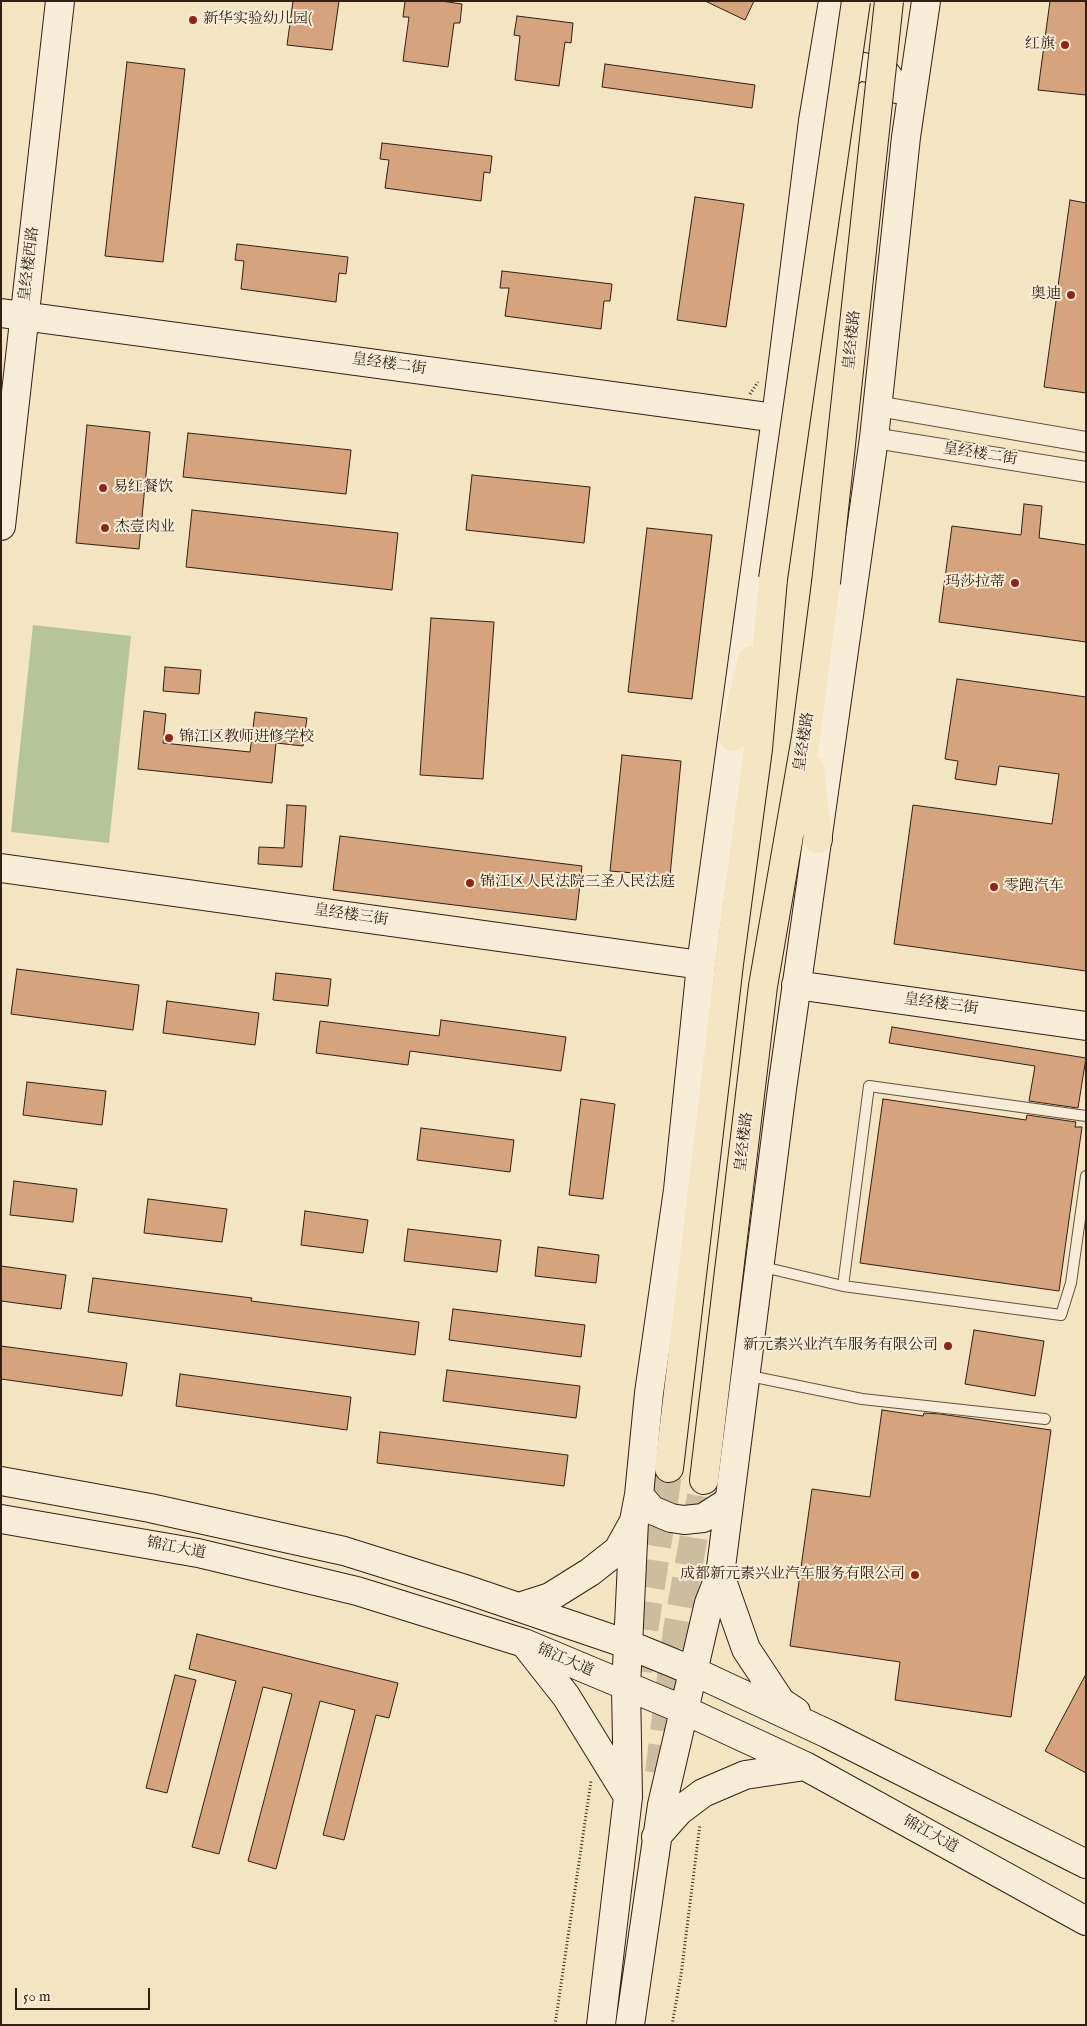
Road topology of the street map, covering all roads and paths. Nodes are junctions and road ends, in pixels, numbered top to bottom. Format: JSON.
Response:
{"nodes":[{"id":1,"x":60,"y":1,"type":"edge"},
{"id":2,"x":833,"y":1,"type":"edge"},
{"id":3,"x":856,"y":1,"type":"edge"},
{"id":4,"x":889,"y":1,"type":"edge"},
{"id":5,"x":926,"y":1,"type":"edge"},
{"id":6,"x":814,"y":121,"type":"junction"},
{"id":7,"x":906,"y":137,"type":"junction"},
{"id":8,"x":13,"y":314,"type":"edge"},
{"id":9,"x":877,"y":406,"type":"junction"},
{"id":10,"x":776,"y":418,"type":"junction"},
{"id":11,"x":874,"y":438,"type":"junction"},
{"id":12,"x":1086,"y":442,"type":"edge"},
{"id":13,"x":1086,"y":472,"type":"edge"},
{"id":14,"x":1,"y":526,"type":"edge"},
{"id":15,"x":772,"y":578,"type":"junction"},
{"id":16,"x":733,"y":737,"type":"junction"},
{"id":17,"x":806,"y":737,"type":"junction"},
{"id":18,"x":818,"y":839,"type":"junction"},
{"id":19,"x":1,"y":868,"type":"edge"},
{"id":20,"x":701,"y":965,"type":"junction"},
{"id":21,"x":796,"y":985,"type":"junction"},
{"id":22,"x":1086,"y":1026,"type":"edge"},
{"id":23,"x":1086,"y":1116,"type":"edge"},
{"id":24,"x":1086,"y":1176,"type":"edge"},
{"id":25,"x":758,"y":1266,"type":"junction"},
{"id":26,"x":843,"y":1286,"type":"junction"},
{"id":27,"x":744,"y":1375,"type":"junction"},
{"id":28,"x":1045,"y":1420,"type":"dead end"},
{"id":29,"x":669,"y":1468,"type":"tunnel mouth"},
{"id":30,"x":704,"y":1480,"type":"tunnel mouth"},
{"id":31,"x":1,"y":1481,"type":"edge"},
{"id":32,"x":639,"y":1495,"type":"junction"},
{"id":33,"x":728,"y":1502,"type":"junction"},
{"id":34,"x":1,"y":1519,"type":"edge"},
{"id":35,"x":634,"y":1521,"type":"junction"},
{"id":36,"x":720,"y":1575,"type":"junction"},
{"id":37,"x":519,"y":1607,"type":"junction"},
{"id":38,"x":524,"y":1643,"type":"junction"},
{"id":39,"x":627,"y":1644,"type":"junction"},
{"id":40,"x":693,"y":1671,"type":"junction"},
{"id":41,"x":626,"y":1687,"type":"junction"},
{"id":42,"x":684,"y":1710,"type":"junction"},
{"id":43,"x":828,"y":1734,"type":"junction"},
{"id":44,"x":597,"y":1745,"type":"junction"},
{"id":45,"x":805,"y":1766,"type":"junction"},
{"id":46,"x":703,"y":1794,"type":"junction"},
{"id":47,"x":628,"y":1797,"type":"junction"},
{"id":48,"x":656,"y":1837,"type":"junction"},
{"id":49,"x":1086,"y":1864,"type":"edge"},
{"id":50,"x":1086,"y":1921,"type":"edge"},
{"id":51,"x":555,"y":2025,"type":"edge"},
{"id":52,"x":601,"y":2025,"type":"edge"},
{"id":53,"x":630,"y":2025,"type":"edge"},
{"id":54,"x":672,"y":2025,"type":"edge"}],
"edges":[{"from":1,"to":8,"type":"main road","name":"皇经楼西路"},
{"from":2,"to":6,"type":"main road"},
{"from":3,"to":15,"type":"highway","bridge":true},
{"from":4,"to":17,"type":"highway","name":"皇经楼路","bridge":true},
{"from":5,"to":7,"type":"main road"},
{"from":6,"to":7,"type":"main road"},
{"from":6,"to":10,"type":"main road"},
{"from":7,"to":9,"type":"main road"},
{"from":8,"to":10,"type":"main road","name":"皇经楼二街"},
{"from":8,"to":14,"type":"main road","name":"皇经楼西路"},
{"from":9,"to":11,"type":"main road"},
{"from":9,"to":12,"type":"street","name":"皇经楼二街"},
{"from":10,"to":16,"type":"main road"},
{"from":11,"to":13,"type":"street","name":"皇经楼二街"},
{"from":11,"to":18,"type":"main road"},
{"from":15,"to":16,"type":"highway"},
{"from":15,"to":29,"type":"highway"},
{"from":16,"to":20,"type":"main road"},
{"from":17,"to":18,"type":"highway"},
{"from":17,"to":30,"type":"highway","name":"皇经楼路"},
{"from":18,"to":21,"type":"main road"},
{"from":19,"to":20,"type":"main road","name":"皇经楼三街"},
{"from":20,"to":32,"type":"main road"},
{"from":21,"to":22,"type":"main road","name":"皇经楼三街"},
{"from":21,"to":25,"type":"main road"},
{"from":23,"to":26,"type":"lane"},
{"from":24,"to":26,"type":"lane"},
{"from":25,"to":26,"type":"lane"},
{"from":25,"to":27,"type":"main road"},
{"from":27,"to":28,"type":"lane"},
{"from":27,"to":33,"type":"main road"},
{"from":31,"to":37,"type":"main road"},
{"from":32,"to":33,"type":"main road"},
{"from":32,"to":35,"type":"main road"},
{"from":33,"to":36,"type":"main road"},
{"from":34,"to":38,"type":"main road","name":"锦江大道"},
{"from":35,"to":37,"type":"main road"},
{"from":35,"to":39,"type":"main road"},
{"from":36,"to":40,"type":"main road"},
{"from":36,"to":43,"type":"main road"},
{"from":37,"to":39,"type":"main road"},
{"from":38,"to":41,"type":"main road","name":"锦江大道"},
{"from":38,"to":44,"type":"main road"},
{"from":39,"to":40,"type":"main road"},
{"from":39,"to":41,"type":"main road"},
{"from":40,"to":42,"type":"main road"},
{"from":40,"to":43,"type":"main road"},
{"from":41,"to":42,"type":"main road","name":"锦江大道"},
{"from":41,"to":47,"type":"main road"},
{"from":42,"to":45,"type":"main road","name":"锦江大道"},
{"from":42,"to":48,"type":"main road"},
{"from":43,"to":49,"type":"main road"},
{"from":44,"to":47,"type":"main road"},
{"from":44,"to":51,"type":"path"},
{"from":45,"to":46,"type":"main road"},
{"from":45,"to":50,"type":"main road","name":"锦江大道"},
{"from":46,"to":48,"type":"main road"},
{"from":46,"to":54,"type":"path"},
{"from":47,"to":52,"type":"main road"},
{"from":48,"to":53,"type":"main road"}]}
